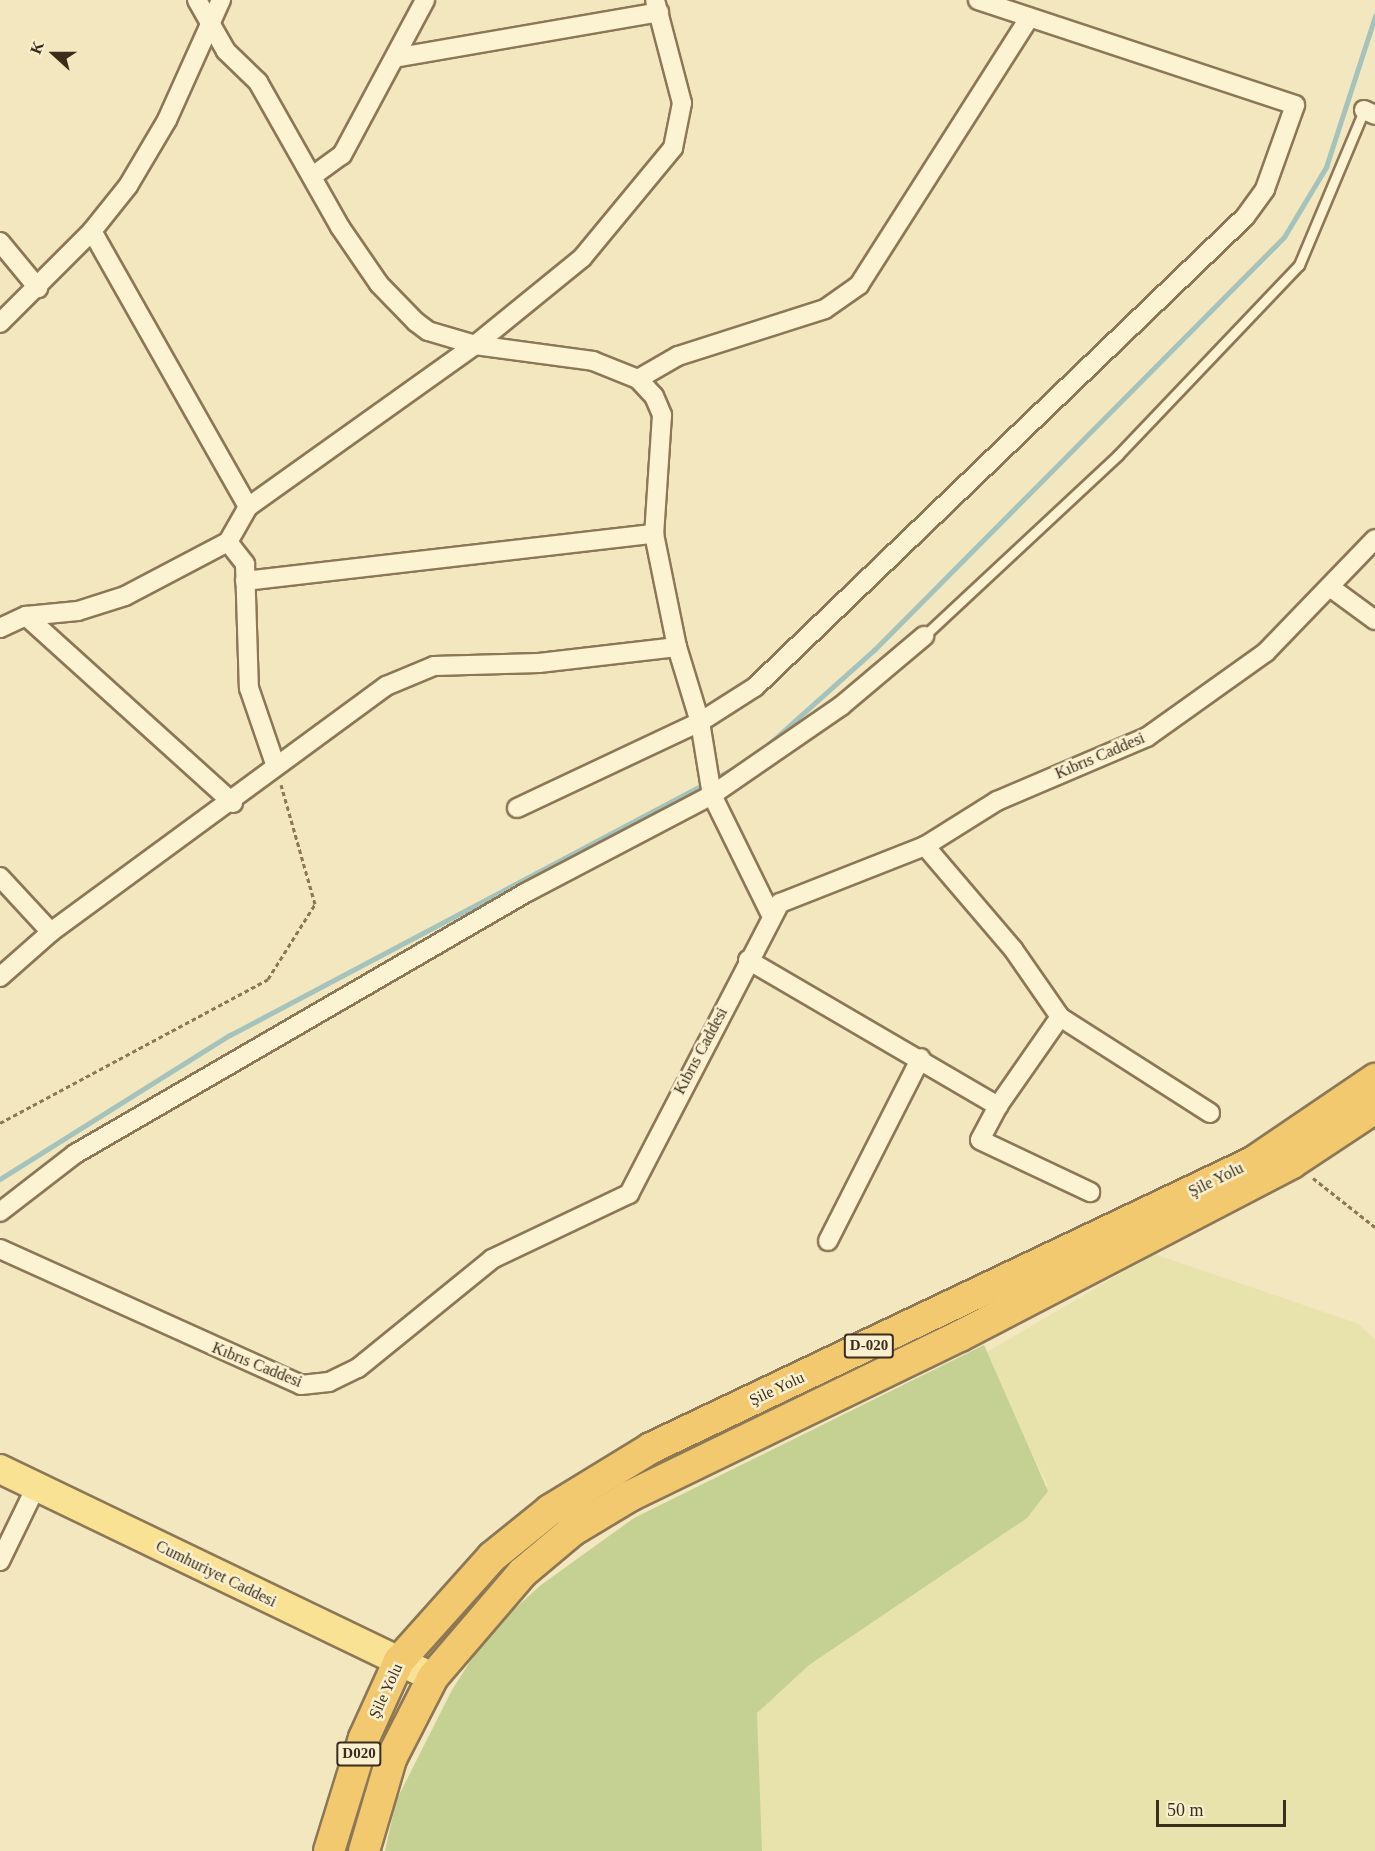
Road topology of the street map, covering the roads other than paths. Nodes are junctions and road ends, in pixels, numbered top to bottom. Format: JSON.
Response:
{"nodes":[{"id":1,"x":197,"y":0,"type":"edge"},
{"id":2,"x":221,"y":0,"type":"edge"},
{"id":3,"x":425,"y":0,"type":"edge"},
{"id":4,"x":978,"y":0,"type":"edge"},
{"id":5,"x":657,"y":6,"type":"edge"},
{"id":6,"x":1029,"y":18,"type":"junction"},
{"id":7,"x":211,"y":27,"type":"junction"},
{"id":8,"x":399,"y":57,"type":"junction"},
{"id":9,"x":1370,"y":113,"type":"edge"},
{"id":10,"x":314,"y":175,"type":"junction"},
{"id":11,"x":92,"y":231,"type":"junction"},
{"id":12,"x":0,"y":242,"type":"edge"},
{"id":13,"x":38,"y":288,"type":"junction"},
{"id":14,"x":0,"y":323,"type":"edge"},
{"id":15,"x":475,"y":345,"type":"junction"},
{"id":16,"x":638,"y":379,"type":"junction"},
{"id":17,"x":248,"y":507,"type":"junction"},
{"id":18,"x":654,"y":534,"type":"junction"},
{"id":19,"x":1375,"y":539,"type":"edge"},
{"id":20,"x":228,"y":542,"type":"junction"},
{"id":21,"x":245,"y":581,"type":"junction"},
{"id":22,"x":1330,"y":587,"type":"junction"},
{"id":23,"x":26,"y":616,"type":"junction"},
{"id":24,"x":1375,"y":620,"type":"edge"},
{"id":25,"x":0,"y":628,"type":"edge"},
{"id":26,"x":924,"y":636,"type":"joint"},
{"id":27,"x":677,"y":647,"type":"junction"},
{"id":28,"x":700,"y":722,"type":"junction"},
{"id":29,"x":275,"y":764,"type":"junction"},
{"id":30,"x":712,"y":795,"type":"junction"},
{"id":31,"x":233,"y":803,"type":"junction"},
{"id":32,"x":517,"y":808,"type":"dead end"},
{"id":33,"x":925,"y":846,"type":"junction"},
{"id":34,"x":0,"y":877,"type":"edge"},
{"id":35,"x":770,"y":914,"type":"junction"},
{"id":36,"x":51,"y":932,"type":"junction"},
{"id":37,"x":748,"y":960,"type":"junction"},
{"id":38,"x":0,"y":977,"type":"edge"},
{"id":39,"x":1060,"y":1017,"type":"junction"},
{"id":40,"x":921,"y":1058,"type":"junction"},
{"id":41,"x":1375,"y":1079,"type":"edge"},
{"id":42,"x":998,"y":1106,"type":"junction"},
{"id":43,"x":1375,"y":1108,"type":"edge"},
{"id":44,"x":1210,"y":1113,"type":"dead end"},
{"id":45,"x":1090,"y":1192,"type":"dead end"},
{"id":46,"x":0,"y":1212,"type":"edge"},
{"id":47,"x":828,"y":1241,"type":"dead end"},
{"id":48,"x":0,"y":1249,"type":"edge"},
{"id":49,"x":0,"y":1469,"type":"edge"},
{"id":50,"x":36,"y":1487,"type":"junction"},
{"id":51,"x":0,"y":1561,"type":"edge"},
{"id":52,"x":399,"y":1661,"type":"junction"},
{"id":53,"x":433,"y":1677,"type":"junction"},
{"id":54,"x":329,"y":1851,"type":"edge"},
{"id":55,"x":364,"y":1851,"type":"edge"}],
"edges":[{"from":1,"to":7,"type":"street"},
{"from":2,"to":7,"type":"street"},
{"from":3,"to":8,"type":"street"},
{"from":4,"to":6,"type":"street"},
{"from":5,"to":8,"type":"street"},
{"from":5,"to":15,"type":"street"},
{"from":6,"to":16,"type":"street"},
{"from":6,"to":28,"type":"street"},
{"from":7,"to":10,"type":"street"},
{"from":7,"to":11,"type":"street"},
{"from":8,"to":10,"type":"street"},
{"from":9,"to":26,"type":"lane"},
{"from":10,"to":15,"type":"street"},
{"from":11,"to":13,"type":"street"},
{"from":11,"to":17,"type":"street"},
{"from":12,"to":13,"type":"street"},
{"from":13,"to":14,"type":"street"},
{"from":15,"to":16,"type":"street"},
{"from":15,"to":17,"type":"street"},
{"from":16,"to":18,"type":"street"},
{"from":17,"to":20,"type":"street"},
{"from":18,"to":21,"type":"street"},
{"from":18,"to":27,"type":"street"},
{"from":19,"to":22,"type":"street","name":"Kıbrıs Caddesi"},
{"from":20,"to":21,"type":"street"},
{"from":20,"to":23,"type":"street"},
{"from":21,"to":29,"type":"street"},
{"from":22,"to":24,"type":"street"},
{"from":22,"to":33,"type":"street","name":"Kıbrıs Caddesi"},
{"from":23,"to":25,"type":"street"},
{"from":23,"to":31,"type":"street"},
{"from":26,"to":30,"type":"street"},
{"from":27,"to":28,"type":"street"},
{"from":27,"to":29,"type":"street"},
{"from":28,"to":30,"type":"street"},
{"from":28,"to":32,"type":"street"},
{"from":29,"to":31,"type":"street"},
{"from":30,"to":35,"type":"street"},
{"from":30,"to":46,"type":"street"},
{"from":31,"to":36,"type":"street"},
{"from":33,"to":35,"type":"street","name":"Kıbrıs Caddesi"},
{"from":33,"to":39,"type":"street"},
{"from":34,"to":36,"type":"street"},
{"from":35,"to":37,"type":"street","name":"Kıbrıs Caddesi"},
{"from":36,"to":38,"type":"street"},
{"from":37,"to":40,"type":"street"},
{"from":37,"to":48,"type":"street","name":"Kıbrıs Caddesi"},
{"from":39,"to":42,"type":"street"},
{"from":39,"to":44,"type":"street"},
{"from":40,"to":42,"type":"street"},
{"from":40,"to":47,"type":"street"},
{"from":41,"to":52,"type":"highway","name":"Şile Yolu","number":"D-020"},
{"from":42,"to":45,"type":"street"},
{"from":43,"to":53,"type":"highway","name":"Şile Yolu","number":"D-020"},
{"from":49,"to":50,"type":"main road","name":"Cumhuriyet Caddesi"},
{"from":50,"to":51,"type":"street"},
{"from":50,"to":52,"type":"main road","name":"Cumhuriyet Caddesi"},
{"from":52,"to":53,"type":"main road","name":"Cumhuriyet Caddesi"},
{"from":52,"to":54,"type":"highway","name":"Şile Yolu","number":"D020"},
{"from":53,"to":55,"type":"highway","name":"Şile Yolu","number":"D020"}]}
